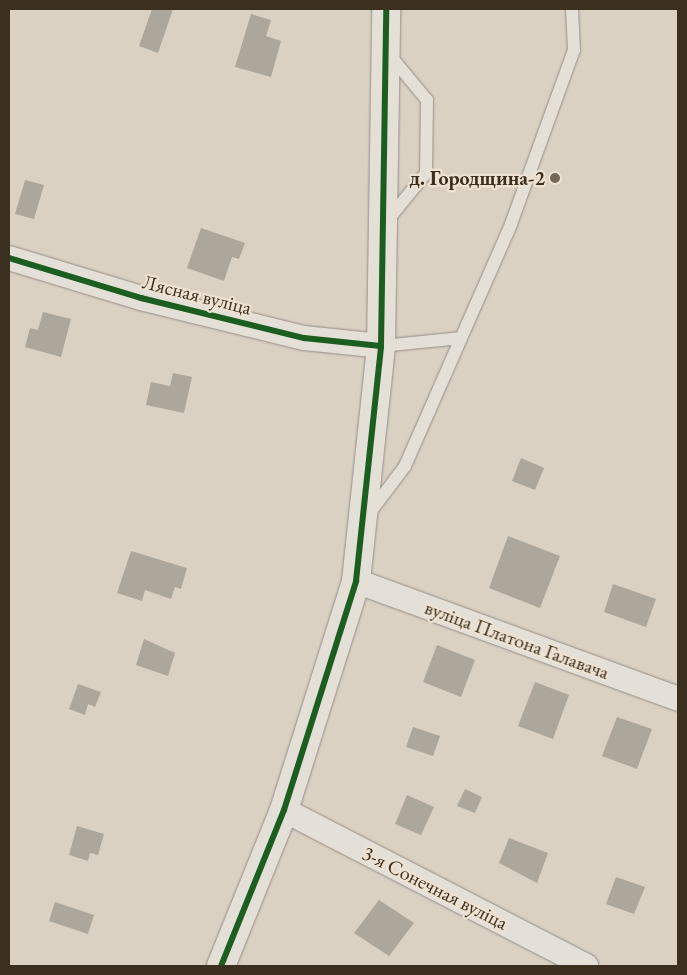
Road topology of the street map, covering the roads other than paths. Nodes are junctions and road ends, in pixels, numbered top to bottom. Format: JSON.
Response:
{"nodes":[{"id":1,"x":386,"y":9,"type":"edge"},
{"id":2,"x":576,"y":11,"type":"edge"},
{"id":3,"x":385,"y":50,"type":"junction"},
{"id":4,"x":382,"y":227,"type":"junction"},
{"id":5,"x":9,"y":258,"type":"edge"},
{"id":6,"x":461,"y":338,"type":"junction"},
{"id":7,"x":381,"y":346,"type":"junction"},
{"id":8,"x":362,"y":523,"type":"junction"},
{"id":9,"x":356,"y":581,"type":"junction"},
{"id":10,"x":678,"y":699,"type":"edge"},
{"id":11,"x":284,"y":810,"type":"junction"},
{"id":12,"x":221,"y":966,"type":"edge"},
{"id":13,"x":586,"y":966,"type":"edge"}],
"edges":[{"from":1,"to":3,"type":"street"},
{"from":2,"to":6,"type":"lane"},
{"from":3,"to":4,"type":"street"},
{"from":3,"to":4,"type":"lane"},
{"from":4,"to":7,"type":"street"},
{"from":5,"to":7,"type":"street","name":"Лясная вуліца"},
{"from":6,"to":7,"type":"lane"},
{"from":6,"to":8,"type":"lane"},
{"from":7,"to":8,"type":"street"},
{"from":8,"to":9,"type":"street"},
{"from":9,"to":10,"type":"street","name":"вуліца Платона Галавача"},
{"from":9,"to":11,"type":"street"},
{"from":11,"to":12,"type":"street"},
{"from":11,"to":13,"type":"street","name":"3-я Сонечная вуліца"}]}
